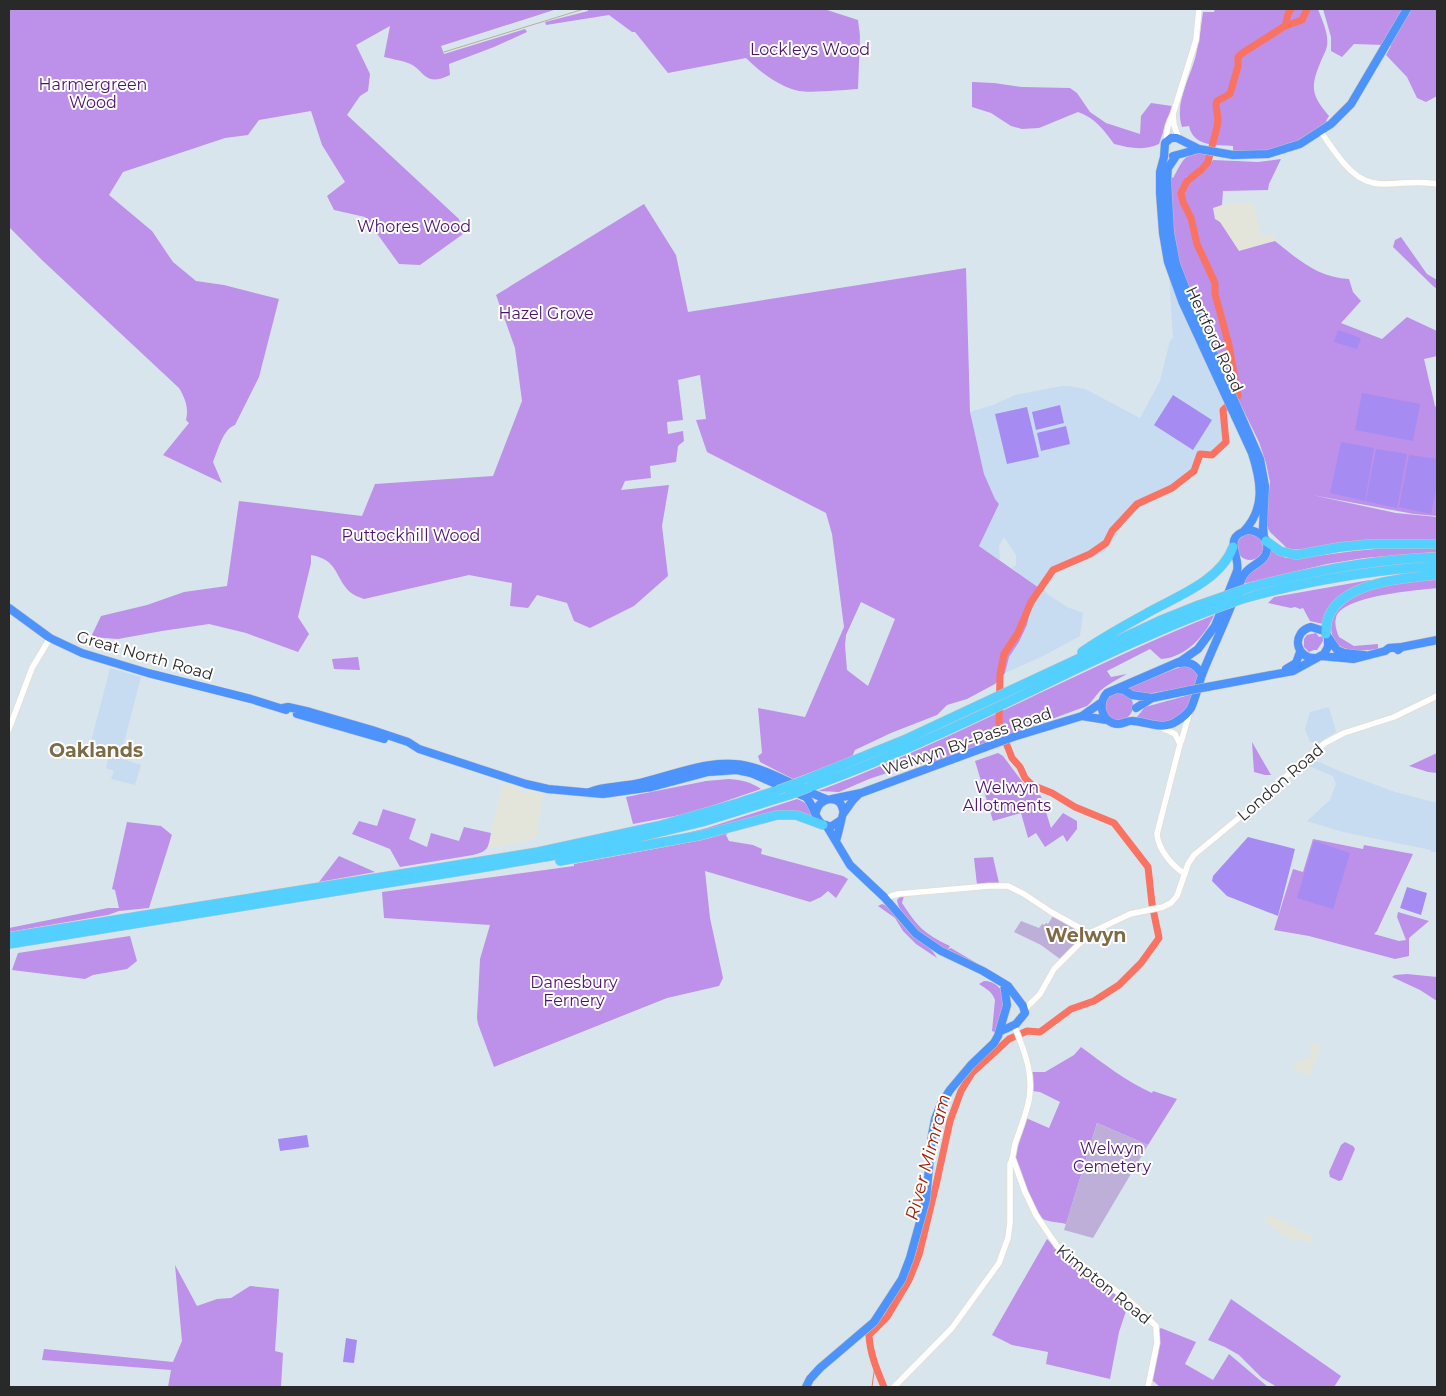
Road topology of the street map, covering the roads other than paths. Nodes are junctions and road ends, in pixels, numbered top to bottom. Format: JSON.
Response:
{"nodes":[{"id":1,"x":1199,"y":9,"type":"edge"},
{"id":2,"x":1407,"y":9,"type":"edge"},
{"id":3,"x":1174,"y":114,"type":"junction"},
{"id":4,"x":1320,"y":132,"type":"junction"},
{"id":5,"x":1180,"y":140,"type":"junction"},
{"id":6,"x":1167,"y":141,"type":"junction"},
{"id":7,"x":1165,"y":150,"type":"junction"},
{"id":8,"x":1201,"y":150,"type":"junction"},
{"id":9,"x":1178,"y":155,"type":"junction"},
{"id":10,"x":1437,"y":184,"type":"edge"},
{"id":11,"x":1232,"y":403,"type":"junction"},
{"id":12,"x":1244,"y":531,"type":"junction"},
{"id":13,"x":1265,"y":539,"type":"junction"},
{"id":14,"x":1437,"y":544,"type":"edge"},
{"id":15,"x":1233,"y":547,"type":"junction"},
{"id":16,"x":1236,"y":557,"type":"junction"},
{"id":17,"x":1437,"y":557,"type":"edge"},
{"id":18,"x":1254,"y":564,"type":"junction"},
{"id":19,"x":1437,"y":566,"type":"edge"},
{"id":20,"x":1437,"y":575,"type":"edge"},
{"id":21,"x":9,"y":608,"type":"edge"},
{"id":22,"x":1201,"y":609,"type":"junction"},
{"id":23,"x":1327,"y":636,"type":"junction"},
{"id":24,"x":50,"y":638,"type":"junction"},
{"id":25,"x":1437,"y":640,"type":"edge"},
{"id":26,"x":1300,"y":652,"type":"junction"},
{"id":27,"x":1364,"y":655,"type":"junction"},
{"id":28,"x":1319,"y":657,"type":"junction"},
{"id":29,"x":1176,"y":664,"type":"junction"},
{"id":30,"x":1061,"y":667,"type":"junction"},
{"id":31,"x":1283,"y":672,"type":"junction"},
{"id":32,"x":1202,"y":676,"type":"junction"},
{"id":33,"x":1117,"y":689,"type":"junction"},
{"id":34,"x":1132,"y":694,"type":"junction"},
{"id":35,"x":1437,"y":696,"type":"edge"},
{"id":36,"x":1152,"y":698,"type":"junction"},
{"id":37,"x":1102,"y":702,"type":"junction"},
{"id":38,"x":1136,"y":708,"type":"junction"},
{"id":39,"x":1190,"y":708,"type":"junction"},
{"id":40,"x":982,"y":710,"type":"junction"},
{"id":41,"x":1082,"y":716,"type":"junction"},
{"id":42,"x":1108,"y":720,"type":"junction"},
{"id":43,"x":1128,"y":721,"type":"junction"},
{"id":44,"x":1160,"y":727,"type":"junction"},
{"id":45,"x":9,"y":729,"type":"edge"},
{"id":46,"x":1180,"y":744,"type":"junction"},
{"id":47,"x":590,"y":792,"type":"junction"},
{"id":48,"x":861,"y":793,"type":"junction"},
{"id":49,"x":829,"y":799,"type":"junction"},
{"id":50,"x":816,"y":814,"type":"junction"},
{"id":51,"x":842,"y":817,"type":"junction"},
{"id":52,"x":825,"y":825,"type":"junction"},
{"id":53,"x":836,"y":840,"type":"junction"},
{"id":54,"x":1187,"y":866,"type":"junction"},
{"id":55,"x":480,"y":868,"type":"junction"},
{"id":56,"x":1178,"y":868,"type":"junction"},
{"id":57,"x":1185,"y":874,"type":"junction"},
{"id":58,"x":326,"y":890,"type":"junction"},
{"id":59,"x":273,"y":898,"type":"junction"},
{"id":60,"x":886,"y":900,"type":"junction"},
{"id":61,"x":1088,"y":935,"type":"junction"},
{"id":62,"x":9,"y":937,"type":"edge"},
{"id":63,"x":9,"y":944,"type":"edge"},
{"id":64,"x":1004,"y":984,"type":"junction"},
{"id":65,"x":1018,"y":1002,"type":"junction"},
{"id":66,"x":1007,"y":1005,"type":"junction"},
{"id":67,"x":1025,"y":1009,"type":"junction"},
{"id":68,"x":1005,"y":1016,"type":"junction"},
{"id":69,"x":1015,"y":1027,"type":"junction"},
{"id":70,"x":1001,"y":1031,"type":"junction"},
{"id":71,"x":1013,"y":1159,"type":"junction"},
{"id":72,"x":806,"y":1387,"type":"edge"},
{"id":73,"x":894,"y":1387,"type":"edge"},
{"id":74,"x":1148,"y":1387,"type":"edge"}],
"edges":[{"from":1,"to":3,"type":"street"},
{"from":2,"to":4,"type":"main road"},
{"from":3,"to":5,"type":"street"},
{"from":3,"to":6,"type":"street"},
{"from":4,"to":8,"type":"main road"},
{"from":4,"to":10,"type":"street"},
{"from":5,"to":6,"type":"main road"},
{"from":5,"to":8,"type":"main road"},
{"from":5,"to":9,"type":"main road"},
{"from":6,"to":7,"type":"main road"},
{"from":7,"to":9,"type":"main road"},
{"from":7,"to":11,"type":"main road","name":"Hertford Road"},
{"from":8,"to":9,"type":"main road"},
{"from":9,"to":11,"type":"main road","name":"Hertford Road"},
{"from":11,"to":12,"type":"main road","name":"Hertford Road"},
{"from":11,"to":13,"type":"main road","name":"Hertford Road"},
{"from":12,"to":13,"type":"main road"},
{"from":12,"to":15,"type":"main road"},
{"from":13,"to":14,"type":"highway"},
{"from":13,"to":18,"type":"main road"},
{"from":15,"to":16,"type":"main road"},
{"from":15,"to":30,"type":"highway"},
{"from":16,"to":18,"type":"main road"},
{"from":16,"to":29,"type":"main road"},
{"from":17,"to":22,"type":"highway","bridge":true},
{"from":18,"to":32,"type":"main road"},
{"from":19,"to":22,"type":"highway","bridge":true},
{"from":20,"to":23,"type":"highway"},
{"from":21,"to":24,"type":"main road","name":"Great North Road"},
{"from":22,"to":30,"type":"highway"},
{"from":22,"to":40,"type":"highway"},
{"from":23,"to":26,"type":"main road"},
{"from":23,"to":27,"type":"main road"},
{"from":23,"to":28,"type":"main road"},
{"from":24,"to":45,"type":"street"},
{"from":24,"to":47,"type":"main road","name":"Great North Road"},
{"from":25,"to":27,"type":"main road"},
{"from":26,"to":28,"type":"main road"},
{"from":26,"to":31,"type":"main road"},
{"from":27,"to":28,"type":"main road"},
{"from":28,"to":31,"type":"main road"},
{"from":29,"to":32,"type":"main road"},
{"from":29,"to":33,"type":"main road"},
{"from":30,"to":40,"type":"highway"},
{"from":31,"to":36,"type":"main road","bridge":true},
{"from":32,"to":39,"type":"main road"},
{"from":33,"to":34,"type":"main road"},
{"from":33,"to":37,"type":"main road"},
{"from":34,"to":36,"type":"main road"},
{"from":34,"to":38,"type":"main road"},
{"from":35,"to":54,"type":"street","name":"London Road"},
{"from":36,"to":38,"type":"main road"},
{"from":37,"to":41,"type":"main road","name":"Welwyn By-Pass Road"},
{"from":37,"to":42,"type":"main road"},
{"from":38,"to":43,"type":"main road"},
{"from":39,"to":44,"type":"main road"},
{"from":39,"to":46,"type":"street"},
{"from":40,"to":55,"type":"highway","bridge":true},
{"from":40,"to":58,"type":"highway","bridge":true},
{"from":41,"to":42,"type":"main road","name":"Welwyn By-Pass Road"},
{"from":41,"to":48,"type":"main road","name":"Welwyn By-Pass Road"},
{"from":42,"to":43,"type":"main road"},
{"from":43,"to":44,"type":"main road"},
{"from":44,"to":46,"type":"street"},
{"from":46,"to":56,"type":"street"},
{"from":47,"to":49,"type":"main road"},
{"from":47,"to":50,"type":"main road"},
{"from":48,"to":49,"type":"main road","name":"Welwyn By-Pass Road"},
{"from":48,"to":51,"type":"main road","name":"Welwyn By-Pass Road"},
{"from":49,"to":50,"type":"main road"},
{"from":49,"to":51,"type":"main road"},
{"from":50,"to":52,"type":"main road"},
{"from":51,"to":52,"type":"main road"},
{"from":51,"to":53,"type":"main road"},
{"from":52,"to":53,"type":"main road"},
{"from":52,"to":55,"type":"highway"},
{"from":53,"to":60,"type":"main road"},
{"from":54,"to":56,"type":"street"},
{"from":54,"to":57,"type":"street","name":"London Road"},
{"from":55,"to":58,"type":"highway"},
{"from":56,"to":57,"type":"street"},
{"from":57,"to":61,"type":"street","name":"London Road"},
{"from":58,"to":59,"type":"highway"},
{"from":59,"to":62,"type":"highway"},
{"from":59,"to":63,"type":"highway"},
{"from":60,"to":61,"type":"street"},
{"from":60,"to":64,"type":"main road"},
{"from":61,"to":67,"type":"street"},
{"from":64,"to":65,"type":"main road"},
{"from":64,"to":66,"type":"main road"},
{"from":65,"to":66,"type":"main road"},
{"from":65,"to":67,"type":"main road"},
{"from":66,"to":68,"type":"main road"},
{"from":67,"to":69,"type":"main road"},
{"from":68,"to":69,"type":"main road"},
{"from":68,"to":70,"type":"main road"},
{"from":69,"to":70,"type":"main road"},
{"from":69,"to":71,"type":"street"},
{"from":70,"to":72,"type":"main road"},
{"from":71,"to":73,"type":"street"},
{"from":71,"to":74,"type":"street","name":"Kimpton Road"}]}
